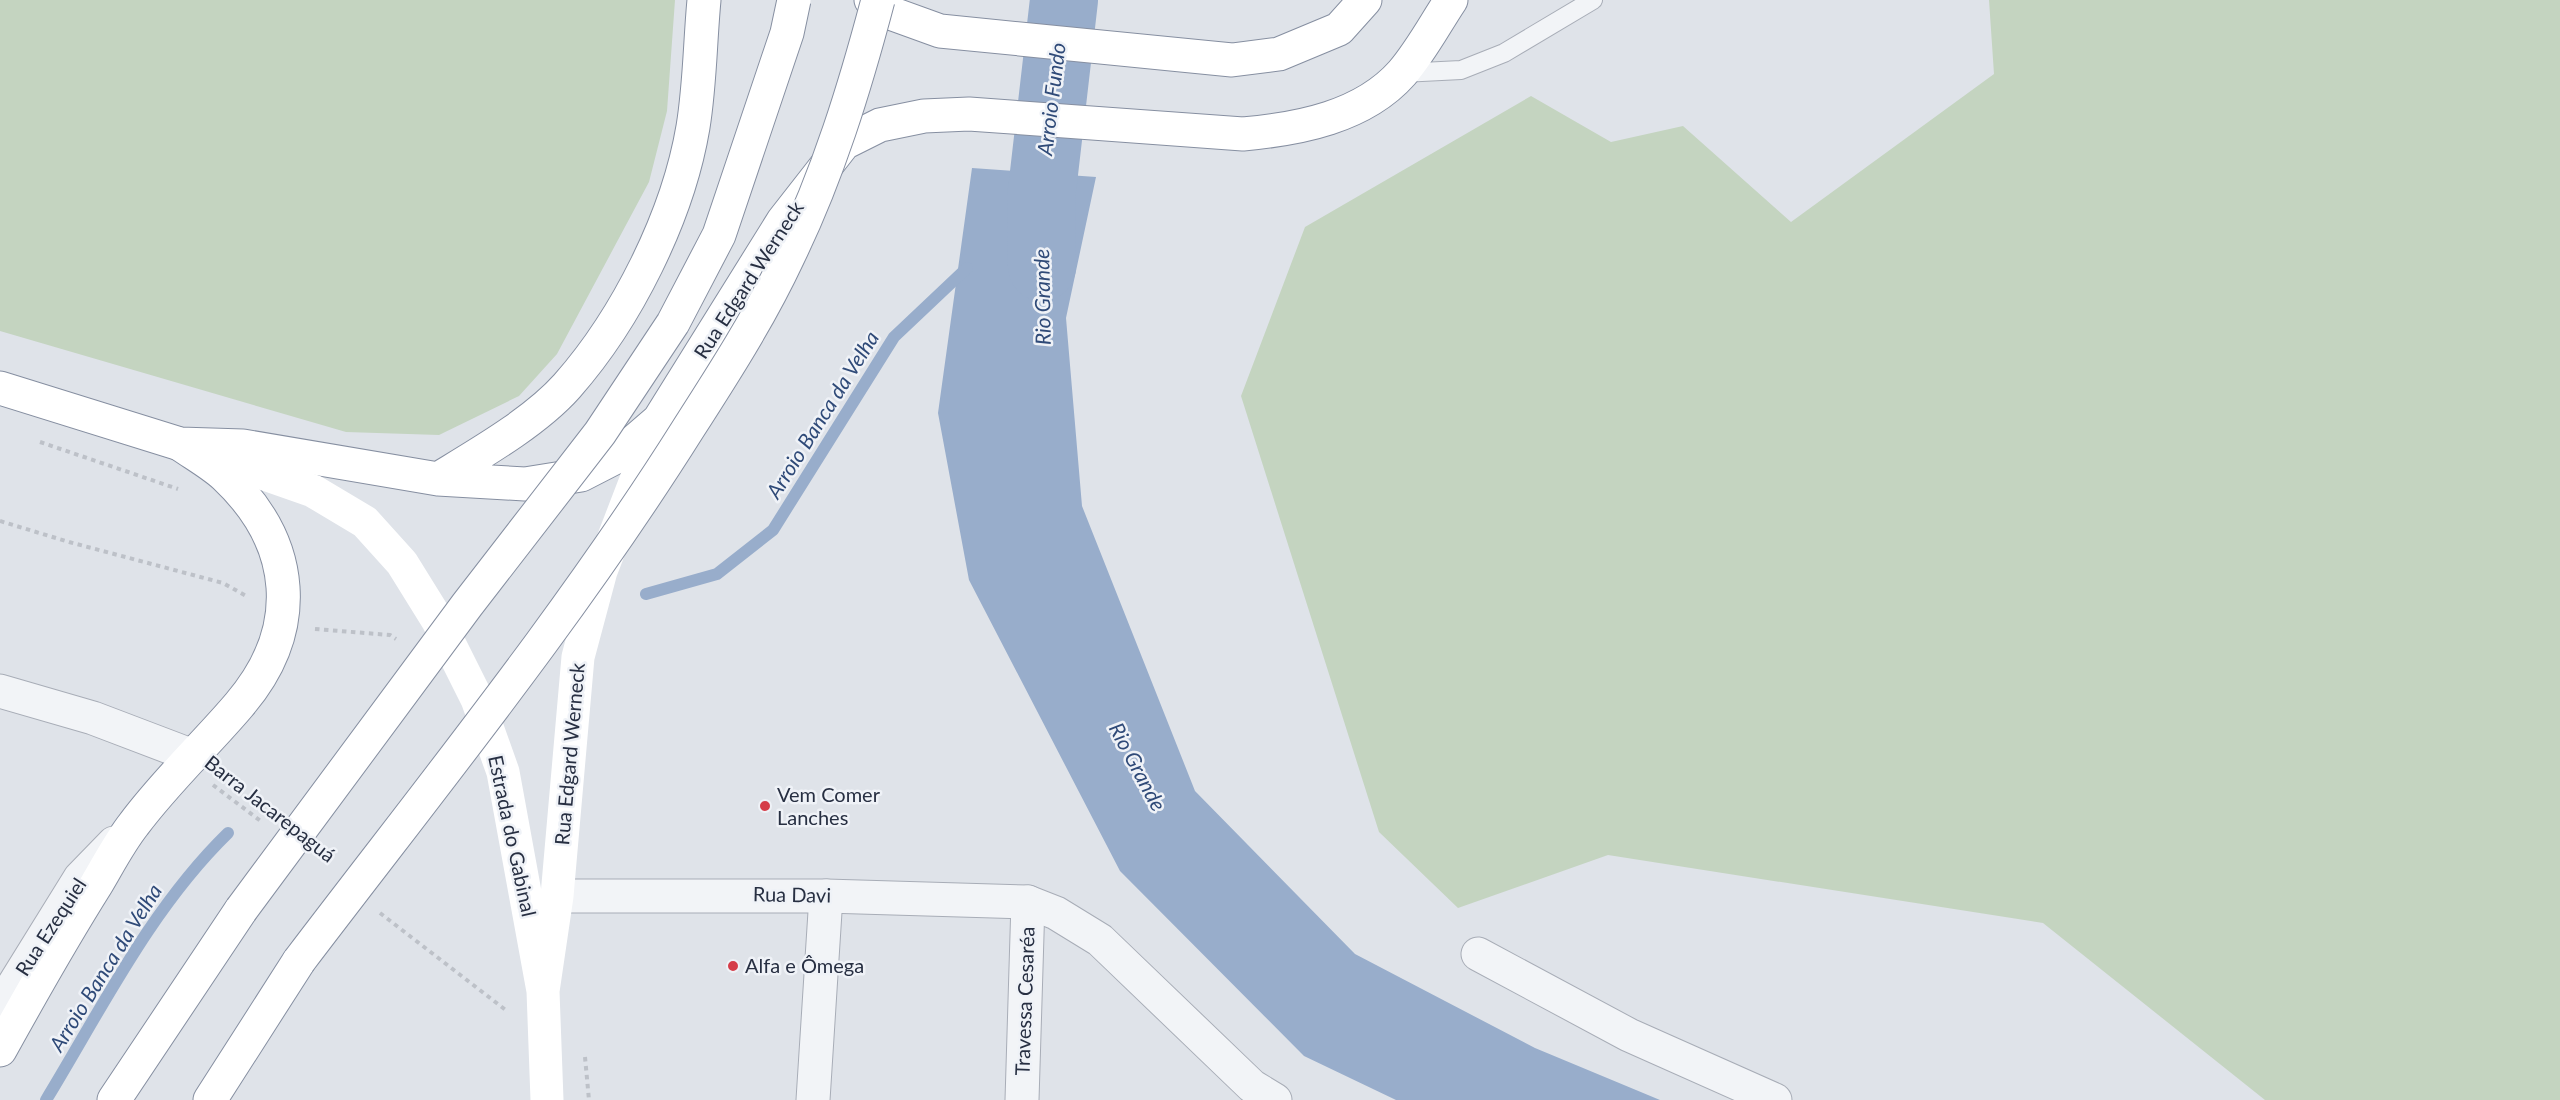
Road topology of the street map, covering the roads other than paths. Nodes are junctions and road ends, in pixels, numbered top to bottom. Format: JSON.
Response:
{"nodes":[{"id":1,"x":704,"y":0,"type":"edge"},
{"id":2,"x":794,"y":0,"type":"edge"},
{"id":3,"x":1365,"y":0,"type":"edge"},
{"id":4,"x":1451,"y":0,"type":"edge"},
{"id":5,"x":1593,"y":0,"type":"edge"},
{"id":6,"x":881,"y":5,"type":"edge"},
{"id":7,"x":1402,"y":73,"type":"junction"},
{"id":8,"x":0,"y":388,"type":"edge"},
{"id":9,"x":660,"y":420,"type":"junction"},
{"id":10,"x":180,"y":444,"type":"junction"},
{"id":11,"x":438,"y":479,"type":"junction"},
{"id":12,"x":0,"y":691,"type":"edge"},
{"id":13,"x":189,"y":760,"type":"junction"},
{"id":14,"x":132,"y":825,"type":"junction"},
{"id":15,"x":557,"y":896,"type":"junction"},
{"id":16,"x":826,"y":896,"type":"junction"},
{"id":17,"x":1028,"y":902,"type":"junction"},
{"id":18,"x":1478,"y":954,"type":"dead end"},
{"id":19,"x":543,"y":1000,"type":"junction"},
{"id":20,"x":0,"y":1006,"type":"edge"},
{"id":21,"x":0,"y":1050,"type":"edge"},
{"id":22,"x":114,"y":1100,"type":"edge"},
{"id":23,"x":210,"y":1100,"type":"edge"},
{"id":24,"x":547,"y":1100,"type":"edge"},
{"id":25,"x":813,"y":1100,"type":"edge"},
{"id":26,"x":1022,"y":1100,"type":"edge"},
{"id":27,"x":1275,"y":1100,"type":"edge"},
{"id":28,"x":1775,"y":1100,"type":"edge"}],
"edges":[{"from":1,"to":11,"type":"main road"},
{"from":2,"to":22,"type":"main road","bridge":true},
{"from":3,"to":6,"type":"main road"},
{"from":4,"to":7,"type":"main road"},
{"from":5,"to":7,"type":"lane"},
{"from":6,"to":23,"type":"main road","bridge":true},
{"from":7,"to":9,"type":"main road","name":"Rua Edgard Werneck"},
{"from":8,"to":10,"type":"main road","name":"Estrada do Gabinal"},
{"from":9,"to":11,"type":"main road","name":"Rua Edgard Werneck"},
{"from":9,"to":15,"type":"main road","name":"Rua Edgard Werneck"},
{"from":10,"to":11,"type":"main road","name":"Estrada do Gabinal"},
{"from":10,"to":13,"type":"main road"},
{"from":10,"to":19,"type":"main road","name":"Estrada do Gabinal"},
{"from":12,"to":13,"type":"street"},
{"from":13,"to":14,"type":"main road"},
{"from":14,"to":20,"type":"street","name":"Rua Ezequiel"},
{"from":14,"to":21,"type":"main road"},
{"from":15,"to":16,"type":"street","name":"Rua Davi"},
{"from":15,"to":19,"type":"main road","name":"Rua Edgard Werneck"},
{"from":16,"to":17,"type":"street","name":"Rua Davi"},
{"from":16,"to":25,"type":"street"},
{"from":17,"to":26,"type":"street","name":"Travessa Cesaréa"},
{"from":17,"to":27,"type":"street","name":"Rua Davi"},
{"from":18,"to":28,"type":"street"},
{"from":19,"to":24,"type":"main road","name":"Rua Edgard Werneck"}]}
